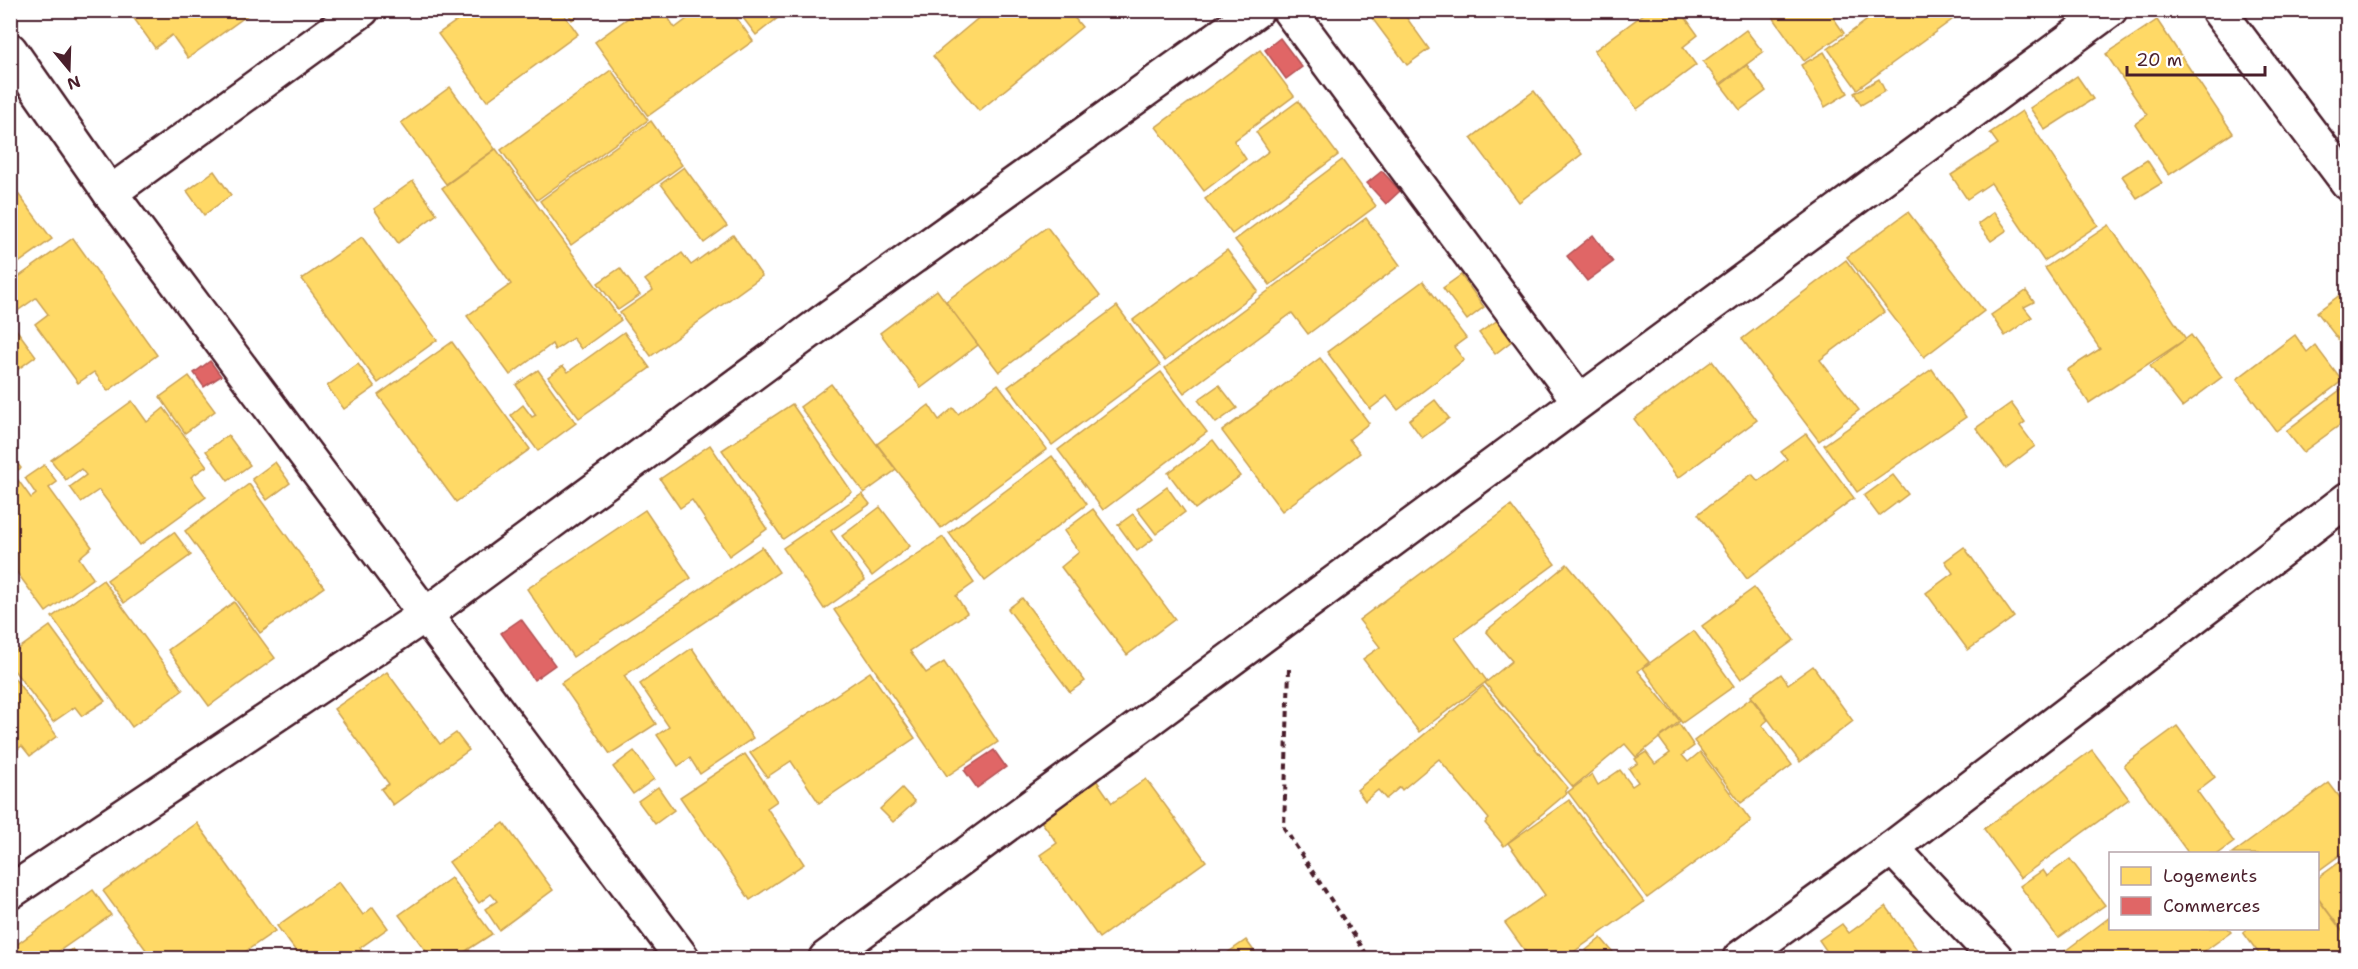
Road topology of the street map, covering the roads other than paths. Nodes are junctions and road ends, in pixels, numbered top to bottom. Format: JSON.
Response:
{"nodes":[{"id":1,"x":362,"y":10,"type":"edge"},
{"id":2,"x":1257,"y":10,"type":"edge"},
{"id":3,"x":1289,"y":10,"type":"edge"},
{"id":4,"x":2109,"y":10,"type":"edge"},
{"id":5,"x":2218,"y":10,"type":"edge"},
{"id":6,"x":10,"y":50,"type":"edge"},
{"id":7,"x":2348,"y":183,"type":"edge"},
{"id":8,"x":110,"y":193,"type":"junction"},
{"id":9,"x":1579,"y":401,"type":"junction"},
{"id":10,"x":2348,"y":499,"type":"edge"},
{"id":11,"x":425,"y":615,"type":"junction"},
{"id":12,"x":1892,"y":848,"type":"junction"},
{"id":13,"x":10,"y":892,"type":"edge"},
{"id":14,"x":682,"y":958,"type":"edge"},
{"id":15,"x":826,"y":958,"type":"edge"},
{"id":16,"x":1740,"y":958,"type":"edge"},
{"id":17,"x":1996,"y":958,"type":"edge"}],
"edges":[{"from":1,"to":8,"type":"street"},
{"from":2,"to":11,"type":"street"},
{"from":3,"to":9,"type":"street"},
{"from":4,"to":9,"type":"street"},
{"from":5,"to":7,"type":"street"},
{"from":6,"to":8,"type":"street"},
{"from":8,"to":11,"type":"street"},
{"from":9,"to":15,"type":"street"},
{"from":10,"to":12,"type":"street"},
{"from":11,"to":13,"type":"street"},
{"from":11,"to":14,"type":"street"},
{"from":12,"to":16,"type":"street"},
{"from":12,"to":17,"type":"street"}]}
